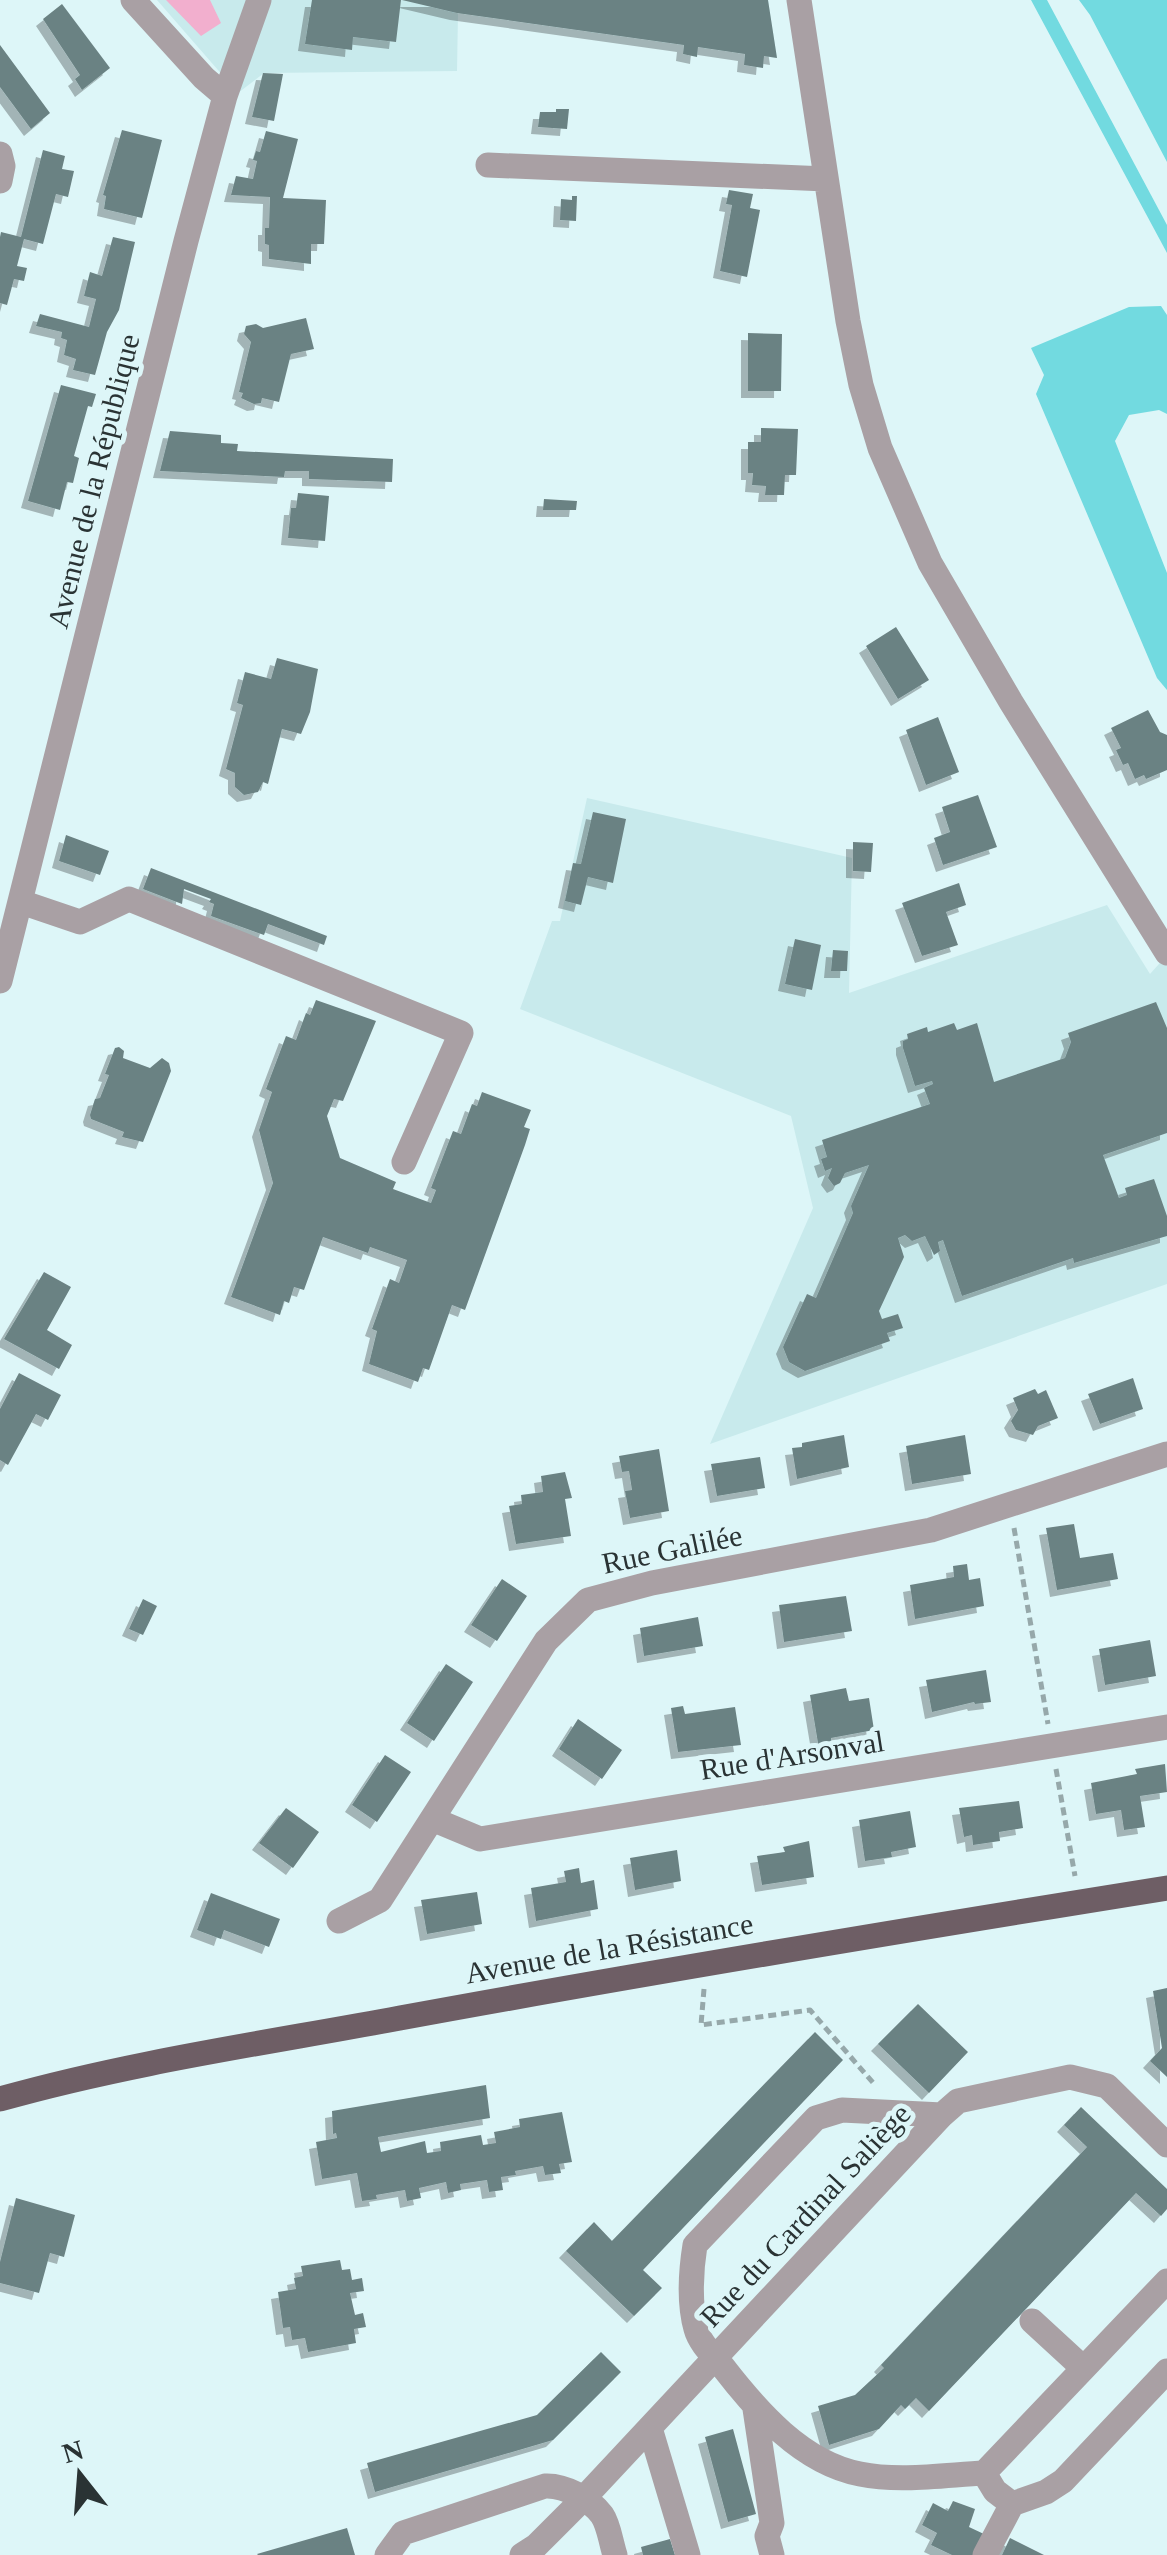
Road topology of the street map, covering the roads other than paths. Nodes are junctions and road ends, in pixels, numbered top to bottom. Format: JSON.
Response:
{"nodes":[{"id":1,"x":133,"y":0,"type":"edge"},
{"id":2,"x":259,"y":0,"type":"edge"},
{"id":3,"x":799,"y":0,"type":"edge"},
{"id":4,"x":225,"y":96,"type":"junction"},
{"id":5,"x":0,"y":154,"type":"edge"},
{"id":6,"x":488,"y":164,"type":"dead end"},
{"id":7,"x":826,"y":179,"type":"junction"},
{"id":8,"x":0,"y":181,"type":"edge"},
{"id":9,"x":21,"y":902,"type":"junction"},
{"id":10,"x":1167,"y":953,"type":"edge"},
{"id":11,"x":0,"y":981,"type":"edge"},
{"id":12,"x":404,"y":1162,"type":"dead end"},
{"id":13,"x":1167,"y":1454,"type":"edge"},
{"id":14,"x":1167,"y":1727,"type":"edge"},
{"id":15,"x":432,"y":1819,"type":"junction"},
{"id":16,"x":1167,"y":1888,"type":"edge"},
{"id":17,"x":339,"y":1921,"type":"dead end"},
{"id":18,"x":65,"y":2081,"type":"junction"},
{"id":19,"x":0,"y":2082,"type":"edge"},
{"id":20,"x":0,"y":2099,"type":"edge"},
{"id":21,"x":942,"y":2115,"type":"junction"},
{"id":22,"x":1167,"y":2145,"type":"edge"},
{"id":23,"x":1167,"y":2282,"type":"edge"},
{"id":24,"x":1032,"y":2320,"type":"dead end"},
{"id":25,"x":716,"y":2359,"type":"junction"},
{"id":26,"x":1082,"y":2367,"type":"junction"},
{"id":27,"x":1167,"y":2372,"type":"edge"},
{"id":28,"x":756,"y":2409,"type":"junction"},
{"id":29,"x":650,"y":2428,"type":"junction"},
{"id":30,"x":984,"y":2473,"type":"junction"},
{"id":31,"x":583,"y":2498,"type":"junction"},
{"id":32,"x":1012,"y":2504,"type":"junction"},
{"id":33,"x":387,"y":2555,"type":"edge"},
{"id":34,"x":522,"y":2555,"type":"edge"},
{"id":35,"x":615,"y":2555,"type":"edge"},
{"id":36,"x":688,"y":2555,"type":"edge"},
{"id":37,"x":772,"y":2555,"type":"edge"},
{"id":38,"x":986,"y":2555,"type":"edge"}],
"edges":[{"from":1,"to":4,"type":"street"},
{"from":2,"to":4,"type":"street","name":"Avenue de la République"},
{"from":3,"to":7,"type":"street"},
{"from":4,"to":9,"type":"street","name":"Avenue de la République"},
{"from":5,"to":8,"type":"street"},
{"from":6,"to":7,"type":"street"},
{"from":7,"to":10,"type":"street"},
{"from":9,"to":11,"type":"street","name":"Avenue de la République"},
{"from":9,"to":12,"type":"street"},
{"from":13,"to":15,"type":"street","name":"Rue Galilée"},
{"from":14,"to":15,"type":"street","name":"Rue d'Arsonval"},
{"from":15,"to":17,"type":"street","name":"Rue Galilée"},
{"from":16,"to":18,"type":"main road","name":"Avenue de la Résistance"},
{"from":18,"to":19,"type":"main road","name":"Avenue de la Résistance"},
{"from":18,"to":20,"type":"main road","name":"Avenue de la Résistance"},
{"from":21,"to":22,"type":"street","name":"Rue du Cardinal Saliège"},
{"from":21,"to":25,"type":"street","name":"Rue du Cardinal Saliège"},
{"from":21,"to":25,"type":"street","name":"Rue du Cardinal Saliège"},
{"from":23,"to":26,"type":"street"},
{"from":24,"to":26,"type":"street"},
{"from":25,"to":28,"type":"street"},
{"from":25,"to":29,"type":"street","name":"Rue du Cardinal Saliège"},
{"from":26,"to":30,"type":"street"},
{"from":27,"to":32,"type":"street"},
{"from":28,"to":30,"type":"street"},
{"from":28,"to":37,"type":"street"},
{"from":29,"to":31,"type":"street","name":"Rue du Cardinal Saliège"},
{"from":29,"to":36,"type":"street"},
{"from":30,"to":32,"type":"street"},
{"from":31,"to":33,"type":"street"},
{"from":31,"to":34,"type":"street","name":"Rue du Cardinal Saliège"},
{"from":31,"to":35,"type":"street"},
{"from":32,"to":38,"type":"street"}]}
